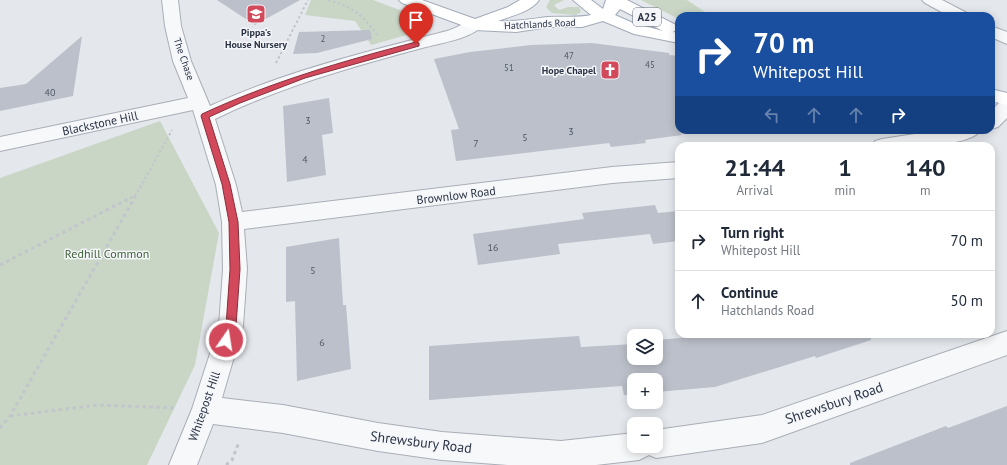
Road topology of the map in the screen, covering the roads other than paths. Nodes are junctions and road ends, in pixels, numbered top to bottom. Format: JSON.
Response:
{"nodes":[{"id":1,"x":170,"y":0,"type":"edge"},
{"id":2,"x":407,"y":0,"type":"edge"},
{"id":3,"x":531,"y":0,"type":"edge"},
{"id":4,"x":582,"y":0,"type":"edge"},
{"id":5,"x":615,"y":0,"type":"edge"},
{"id":6,"x":939,"y":2,"type":"edge"},
{"id":7,"x":955,"y":12,"type":"edge"},
{"id":8,"x":605,"y":16,"type":"junction"},
{"id":9,"x":549,"y":22,"type":"junction"},
{"id":10,"x":475,"y":25,"type":"junction"},
{"id":11,"x":675,"y":30,"type":"edge"},
{"id":12,"x":995,"y":33,"type":"edge"},
{"id":13,"x":675,"y":38,"type":"edge"},
{"id":14,"x":1007,"y":39,"type":"edge"},
{"id":15,"x":995,"y":95,"type":"edge"},
{"id":16,"x":1007,"y":99,"type":"edge"},
{"id":17,"x":1007,"y":107,"type":"edge"},
{"id":18,"x":195,"y":108,"type":"junction"},
{"id":19,"x":995,"y":118,"type":"edge"},
{"id":20,"x":961,"y":134,"type":"edge"},
{"id":21,"x":908,"y":142,"type":"edge"},
{"id":22,"x":0,"y":144,"type":"edge"},
{"id":23,"x":675,"y":170,"type":"edge"},
{"id":24,"x":233,"y":222,"type":"junction"},
{"id":25,"x":1007,"y":343,"type":"edge"},
{"id":26,"x":205,"y":409,"type":"junction"},
{"id":27,"x":663,"y":443,"type":"edge"},
{"id":28,"x":627,"y":447,"type":"edge"},
{"id":29,"x":182,"y":465,"type":"edge"}],
"edges":[{"from":1,"to":18,"type":"street","name":"The Chase"},
{"from":2,"to":10,"type":"main road"},
{"from":3,"to":9,"type":"main road"},
{"from":3,"to":10,"type":"main road","name":"Hatchlands Road"},
{"from":4,"to":8,"type":"main road","name":"Hatchlands Road","number":"A25"},
{"from":5,"to":8,"type":"main road"},
{"from":5,"to":11,"type":"main road","number":"A25"},
{"from":6,"to":7,"type":"street"},
{"from":8,"to":9,"type":"main road","name":"Hatchlands Road"},
{"from":8,"to":13,"type":"main road","name":"Hatchlands Road","number":"A25"},
{"from":9,"to":10,"type":"main road","name":"Hatchlands Road"},
{"from":10,"to":18,"type":"street","name":"Hatchlands Road"},
{"from":12,"to":14,"type":"street"},
{"from":15,"to":16,"type":"main road"},
{"from":17,"to":19,"type":"street"},
{"from":18,"to":22,"type":"street","name":"Blackstone Hill"},
{"from":18,"to":24,"type":"street","name":"Whitepost Hill"},
{"from":20,"to":21,"type":"street"},
{"from":23,"to":24,"type":"street","name":"Brownlow Road"},
{"from":24,"to":26,"type":"street","name":"Whitepost Hill"},
{"from":25,"to":27,"type":"street","name":"Shrewsbury Road"},
{"from":26,"to":28,"type":"street","name":"Shrewsbury Road"},
{"from":26,"to":29,"type":"street","name":"Whitepost Hill"}]}
